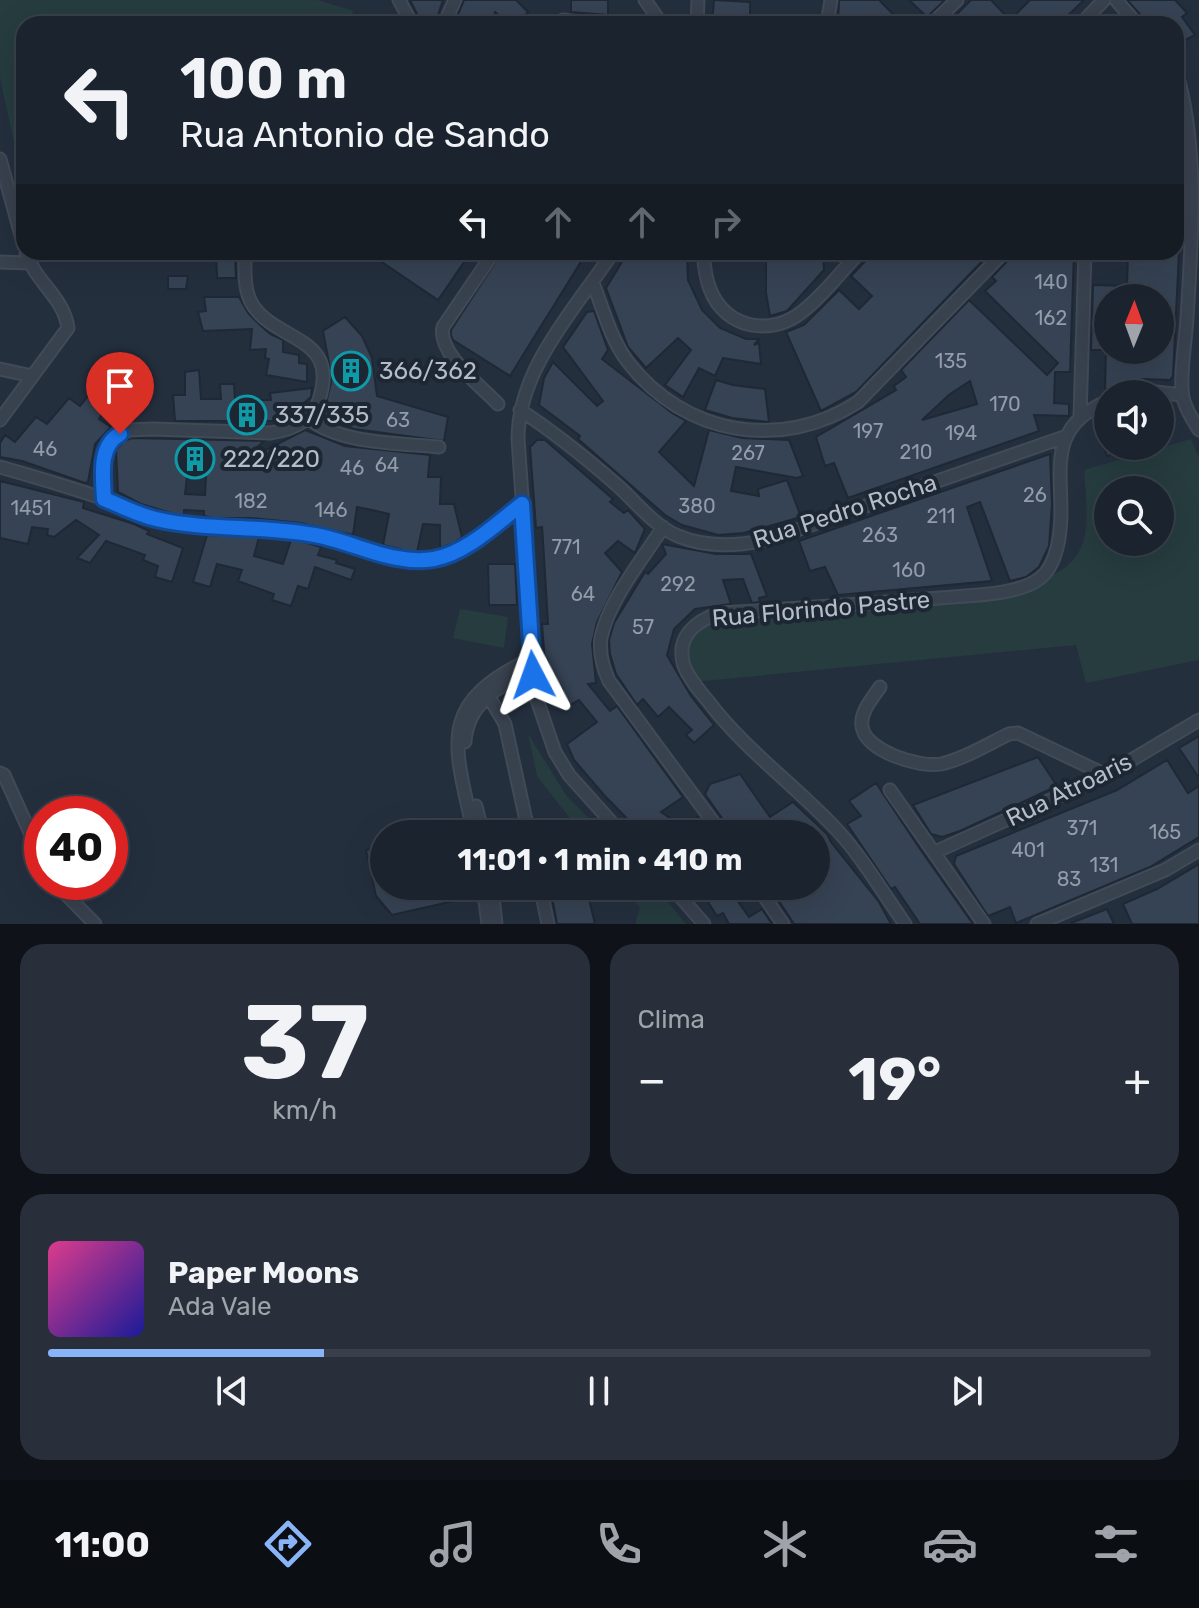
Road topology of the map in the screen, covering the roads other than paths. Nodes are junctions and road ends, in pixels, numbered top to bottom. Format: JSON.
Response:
{"nodes":[{"id":1,"x":957,"y":0,"type":"edge"},
{"id":2,"x":1104,"y":0,"type":"edge"},
{"id":3,"x":1116,"y":0,"type":"edge"},
{"id":4,"x":940,"y":16,"type":"edge"},
{"id":5,"x":1089,"y":16,"type":"edge"},
{"id":6,"x":1130,"y":16,"type":"edge"},
{"id":7,"x":1184,"y":89,"type":"edge"},
{"id":8,"x":0,"y":160,"type":"edge"},
{"id":9,"x":16,"y":218,"type":"edge"},
{"id":10,"x":30,"y":260,"type":"edge"},
{"id":11,"x":245,"y":260,"type":"edge"},
{"id":12,"x":489,"y":260,"type":"edge"},
{"id":13,"x":608,"y":260,"type":"edge"},
{"id":14,"x":705,"y":260,"type":"edge"},
{"id":15,"x":996,"y":260,"type":"edge"},
{"id":16,"x":1085,"y":260,"type":"edge"},
{"id":17,"x":849,"y":262,"type":"edge"},
{"id":18,"x":593,"y":283,"type":"junction"},
{"id":19,"x":0,"y":369,"type":"edge"},
{"id":20,"x":32,"y":376,"type":"junction"},
{"id":21,"x":1174,"y":394,"type":"edge"},
{"id":22,"x":1182,"y":395,"type":"junction"},
{"id":23,"x":498,"y":404,"type":"dead end"},
{"id":24,"x":1094,"y":409,"type":"edge"},
{"id":25,"x":520,"y":410,"type":"junction"},
{"id":26,"x":1080,"y":417,"type":"junction"},
{"id":27,"x":308,"y":418,"type":"junction"},
{"id":28,"x":0,"y":420,"type":"edge"},
{"id":29,"x":1199,"y":430,"type":"edge"},
{"id":30,"x":1064,"y":437,"type":"junction"},
{"id":31,"x":439,"y":447,"type":"dead end"},
{"id":32,"x":0,"y":467,"type":"edge"},
{"id":33,"x":104,"y":499,"type":"junction"},
{"id":34,"x":522,"y":504,"type":"junction"},
{"id":35,"x":663,"y":527,"type":"junction"},
{"id":36,"x":531,"y":659,"type":"junction"},
{"id":37,"x":533,"y":675,"type":"junction"},
{"id":38,"x":880,"y":687,"type":"dead end"},
{"id":39,"x":486,"y":692,"type":"junction"},
{"id":40,"x":1199,"y":720,"type":"edge"},
{"id":41,"x":0,"y":773,"type":"edge"},
{"id":42,"x":1106,"y":775,"type":"junction"},
{"id":43,"x":890,"y":790,"type":"dead end"},
{"id":44,"x":24,"y":819,"type":"edge"},
{"id":45,"x":471,"y":820,"type":"edge"},
{"id":46,"x":480,"y":820,"type":"edge"},
{"id":47,"x":526,"y":820,"type":"edge"},
{"id":48,"x":609,"y":820,"type":"edge"},
{"id":49,"x":712,"y":820,"type":"edge"},
{"id":50,"x":1199,"y":850,"type":"edge"},
{"id":51,"x":935,"y":852,"type":"junction"},
{"id":52,"x":72,"y":900,"type":"edge"},
{"id":53,"x":485,"y":900,"type":"edge"},
{"id":54,"x":493,"y":900,"type":"edge"},
{"id":55,"x":543,"y":900,"type":"edge"},
{"id":56,"x":683,"y":900,"type":"edge"},
{"id":57,"x":767,"y":900,"type":"edge"},
{"id":58,"x":95,"y":924,"type":"edge"},
{"id":59,"x":488,"y":924,"type":"edge"},
{"id":60,"x":496,"y":924,"type":"edge"},
{"id":61,"x":548,"y":924,"type":"edge"},
{"id":62,"x":704,"y":924,"type":"edge"},
{"id":63,"x":783,"y":924,"type":"edge"},
{"id":64,"x":905,"y":924,"type":"edge"},
{"id":65,"x":984,"y":924,"type":"edge"},
{"id":66,"x":1037,"y":924,"type":"edge"}],
"edges":[{"from":1,"to":4,"type":"street"},
{"from":2,"to":5,"type":"street"},
{"from":3,"to":6,"type":"street"},
{"from":7,"to":22,"type":"street"},
{"from":8,"to":9,"type":"street"},
{"from":10,"to":20,"type":"street"},
{"from":11,"to":27,"type":"street"},
{"from":12,"to":23,"type":"street"},
{"from":13,"to":18,"type":"street"},
{"from":14,"to":17,"type":"street"},
{"from":15,"to":18,"type":"street"},
{"from":16,"to":26,"type":"street"},
{"from":18,"to":25,"type":"street"},
{"from":19,"to":20,"type":"street"},
{"from":20,"to":28,"type":"street"},
{"from":21,"to":22,"type":"street"},
{"from":22,"to":29,"type":"street"},
{"from":24,"to":26,"type":"street"},
{"from":25,"to":34,"type":"street"},
{"from":25,"to":35,"type":"street","name":"Rua Pedro Rocha"},
{"from":26,"to":30,"type":"street"},
{"from":27,"to":31,"type":"street"},
{"from":27,"to":33,"type":"street"},
{"from":30,"to":35,"type":"street","name":"Rua Pedro Rocha"},
{"from":30,"to":64,"type":"street","name":"Rua Florindo Pastre"},
{"from":32,"to":33,"type":"street"},
{"from":33,"to":34,"type":"street"},
{"from":34,"to":36,"type":"street"},
{"from":35,"to":49,"type":"street"},
{"from":36,"to":37,"type":"street"},
{"from":36,"to":39,"type":"street"},
{"from":37,"to":39,"type":"street"},
{"from":37,"to":48,"type":"street"},
{"from":38,"to":42,"type":"street"},
{"from":39,"to":45,"type":"street"},
{"from":39,"to":46,"type":"street"},
{"from":39,"to":47,"type":"street"},
{"from":40,"to":42,"type":"street","name":"Rua Atroaris"},
{"from":41,"to":44,"type":"street"},
{"from":42,"to":51,"type":"street","name":"Rua Atroaris"},
{"from":43,"to":51,"type":"street"},
{"from":50,"to":66,"type":"street"},
{"from":51,"to":65,"type":"street"},
{"from":52,"to":58,"type":"street"},
{"from":53,"to":59,"type":"street"},
{"from":54,"to":60,"type":"street"},
{"from":55,"to":61,"type":"street"},
{"from":56,"to":62,"type":"street"},
{"from":57,"to":63,"type":"street"}]}
